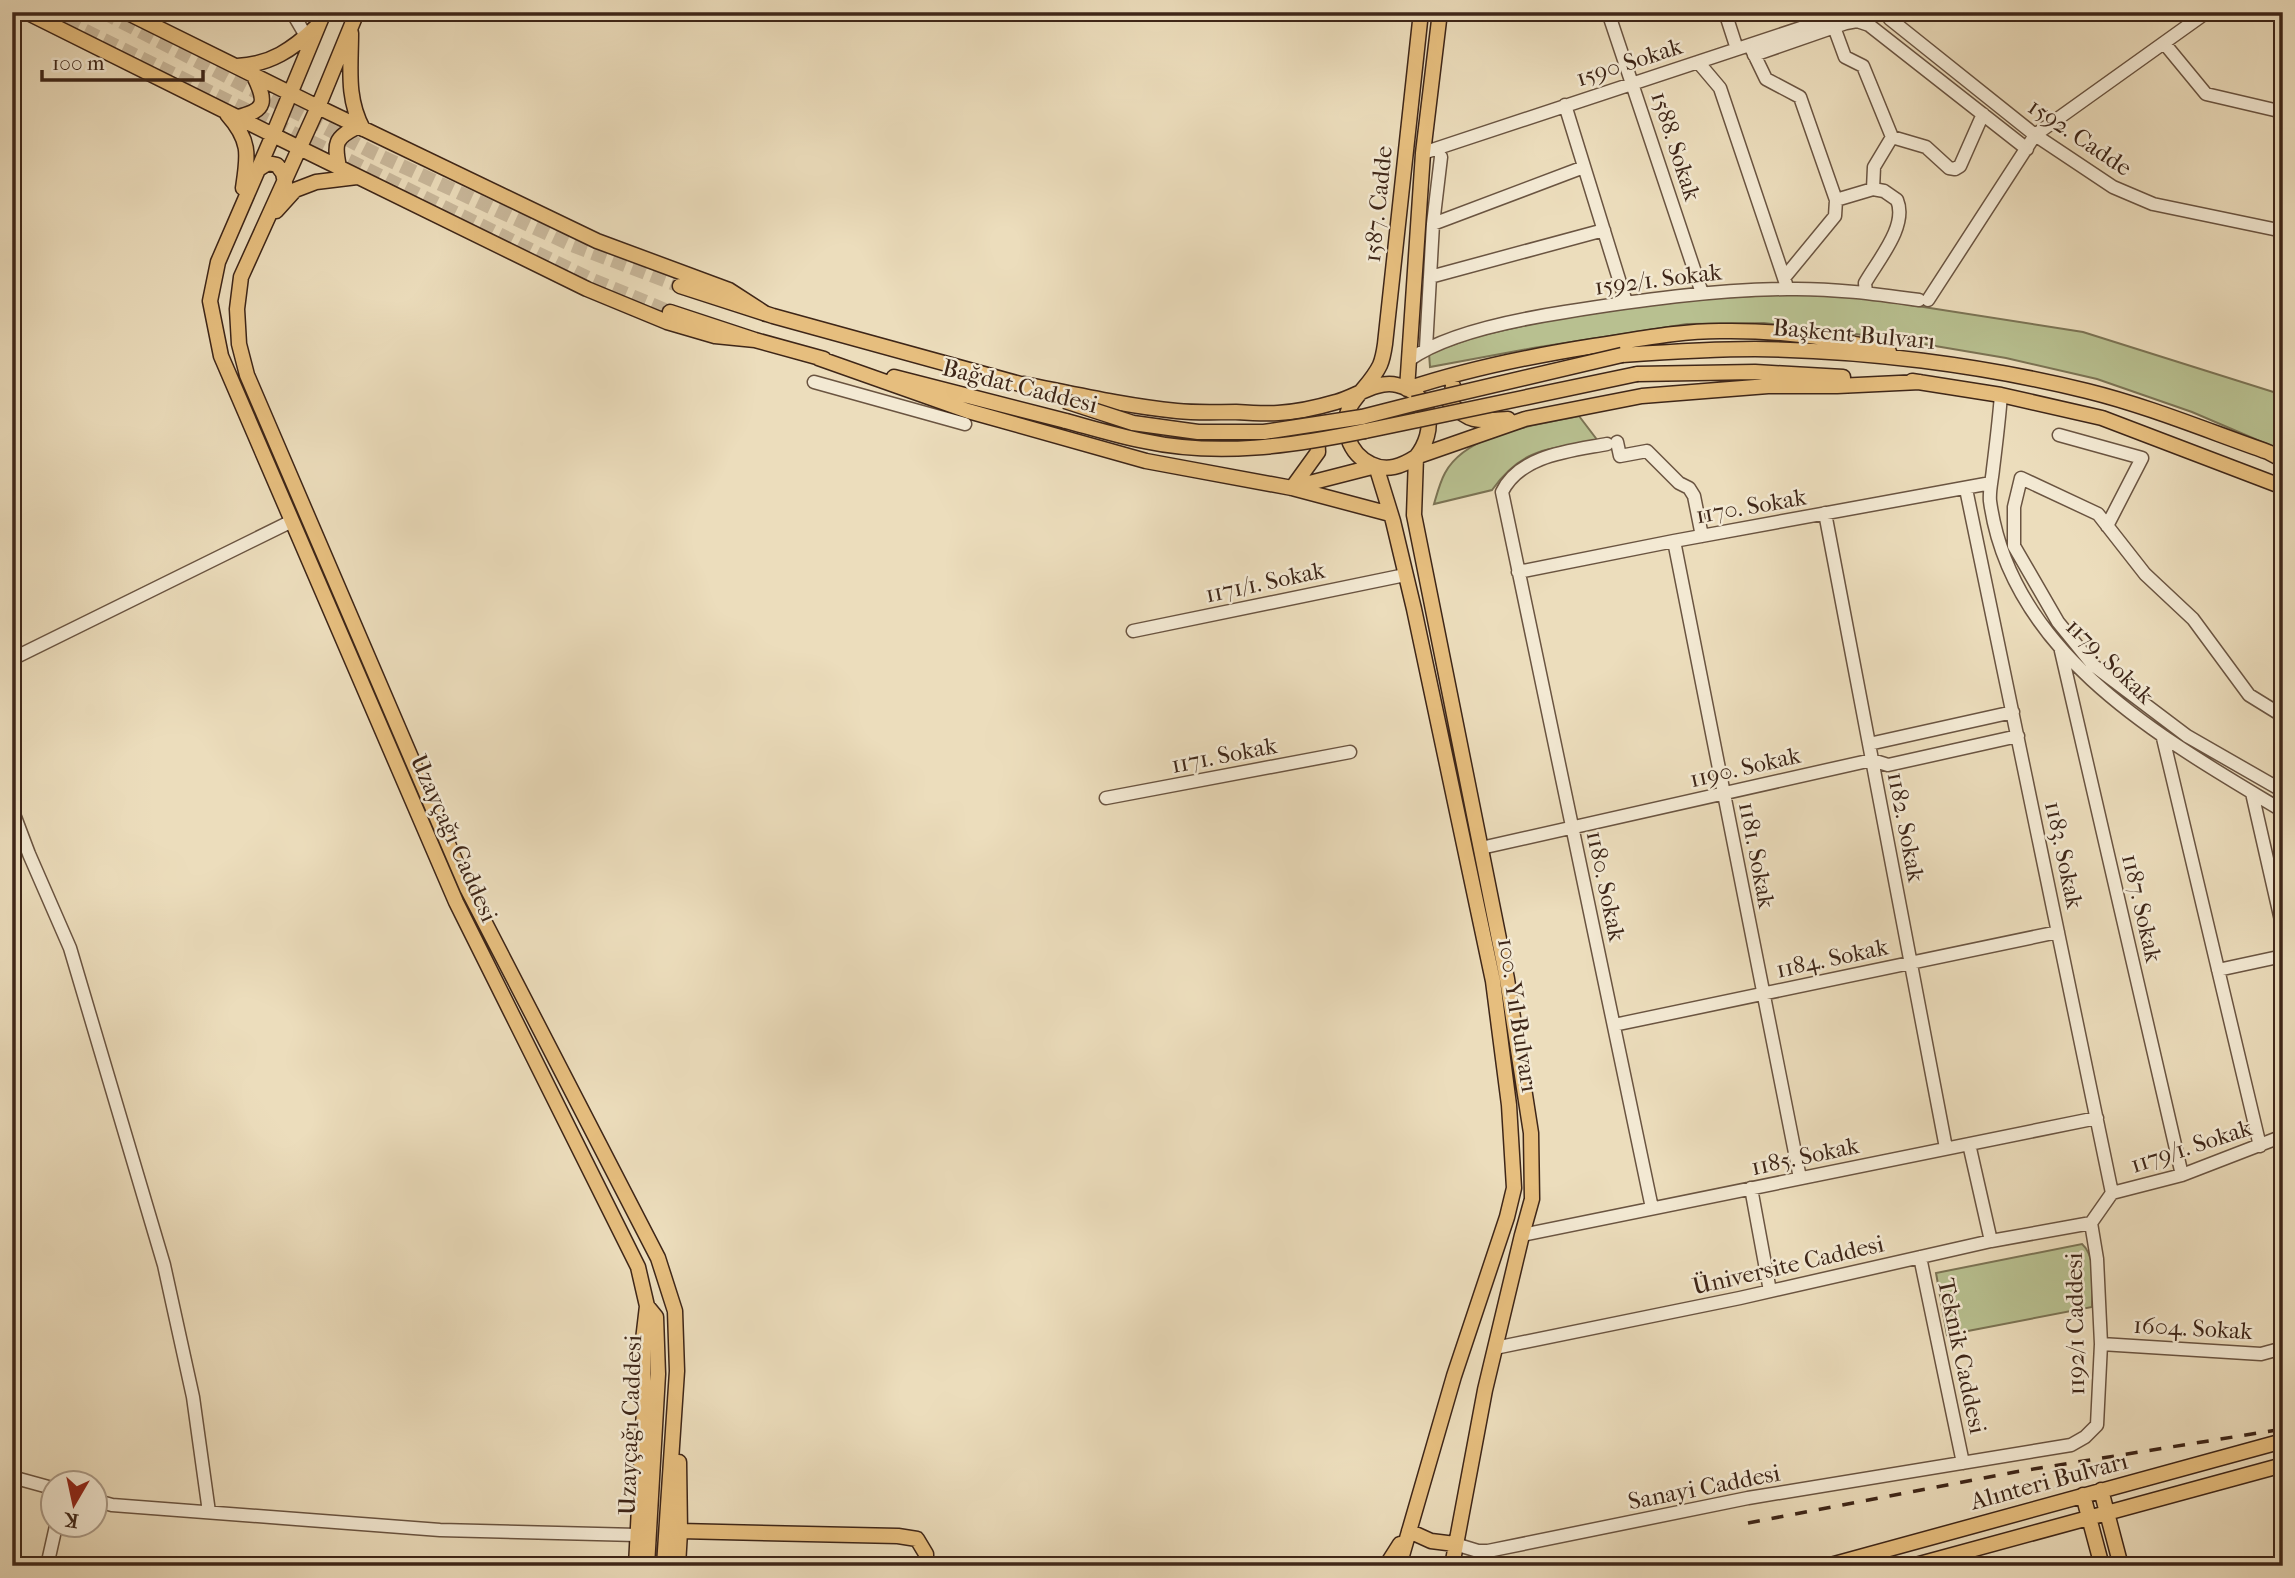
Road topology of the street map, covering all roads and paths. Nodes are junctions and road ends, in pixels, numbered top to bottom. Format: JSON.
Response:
{"nodes":[{"id":1,"x":26,"y":12,"type":"edge"},
{"id":2,"x":126,"y":12,"type":"edge"},
{"id":3,"x":292,"y":12,"type":"edge"},
{"id":4,"x":1421,"y":12,"type":"edge"},
{"id":5,"x":1440,"y":12,"type":"edge"},
{"id":6,"x":1608,"y":12,"type":"edge"},
{"id":7,"x":1725,"y":12,"type":"edge"},
{"id":8,"x":1849,"y":12,"type":"edge"},
{"id":9,"x":1885,"y":12,"type":"edge"},
{"id":10,"x":2207,"y":12,"type":"edge"},
{"id":11,"x":322,"y":18,"type":"edge"},
{"id":12,"x":354,"y":19,"type":"edge"},
{"id":13,"x":1834,"y":27,"type":"junction"},
{"id":14,"x":306,"y":36,"type":"junction"},
{"id":15,"x":2164,"y":43,"type":"junction"},
{"id":16,"x":1737,"y":49,"type":"junction"},
{"id":17,"x":1752,"y":50,"type":"junction"},
{"id":18,"x":1698,"y":62,"type":"junction"},
{"id":19,"x":235,"y":66,"type":"junction"},
{"id":20,"x":254,"y":76,"type":"junction"},
{"id":21,"x":1633,"y":83,"type":"junction"},
{"id":22,"x":291,"y":94,"type":"junction"},
{"id":23,"x":1565,"y":105,"type":"junction"},
{"id":24,"x":318,"y":107,"type":"junction"},
{"id":25,"x":224,"y":110,"type":"junction"},
{"id":26,"x":2283,"y":112,"type":"edge"},
{"id":27,"x":1983,"y":114,"type":"junction"},
{"id":28,"x":238,"y":117,"type":"junction"},
{"id":29,"x":360,"y":128,"type":"junction"},
{"id":30,"x":273,"y":135,"type":"junction"},
{"id":31,"x":2035,"y":135,"type":"junction"},
{"id":32,"x":1892,"y":137,"type":"junction"},
{"id":33,"x":301,"y":149,"type":"junction"},
{"id":34,"x":2027,"y":149,"type":"junction"},
{"id":35,"x":1423,"y":153,"type":"junction"},
{"id":36,"x":1441,"y":157,"type":"dead end"},
{"id":37,"x":338,"y":167,"type":"junction"},
{"id":38,"x":1584,"y":167,"type":"junction"},
{"id":39,"x":257,"y":170,"type":"junction"},
{"id":40,"x":359,"y":177,"type":"junction"},
{"id":41,"x":285,"y":183,"type":"junction"},
{"id":42,"x":1873,"y":189,"type":"junction"},
{"id":43,"x":1836,"y":200,"type":"junction"},
{"id":44,"x":240,"y":207,"type":"junction"},
{"id":45,"x":266,"y":222,"type":"junction"},
{"id":46,"x":1433,"y":225,"type":"junction"},
{"id":47,"x":1604,"y":230,"type":"junction"},
{"id":48,"x":2283,"y":231,"type":"edge"},
{"id":49,"x":1430,"y":276,"type":"junction"},
{"id":50,"x":1786,"y":283,"type":"junction"},
{"id":51,"x":680,"y":286,"type":"tunnel mouth"},
{"id":52,"x":1866,"y":292,"type":"junction"},
{"id":53,"x":1702,"y":293,"type":"junction"},
{"id":54,"x":1626,"y":302,"type":"junction"},
{"id":55,"x":670,"y":312,"type":"tunnel mouth"},
{"id":56,"x":766,"y":314,"type":"junction"},
{"id":57,"x":755,"y":340,"type":"junction"},
{"id":58,"x":1426,"y":348,"type":"junction"},
{"id":59,"x":818,"y":358,"type":"junction"},
{"id":60,"x":1409,"y":360,"type":"junction"},
{"id":61,"x":1920,"y":361,"type":"junction"},
{"id":62,"x":1466,"y":373,"type":"junction"},
{"id":63,"x":814,"y":382,"type":"dead end"},
{"id":64,"x":1920,"y":382,"type":"junction"},
{"id":65,"x":1024,"y":384,"type":"junction"},
{"id":66,"x":1407,"y":389,"type":"junction"},
{"id":67,"x":1360,"y":394,"type":"junction"},
{"id":68,"x":2001,"y":395,"type":"junction"},
{"id":69,"x":1287,"y":411,"type":"junction"},
{"id":70,"x":1525,"y":419,"type":"junction"},
{"id":71,"x":965,"y":424,"type":"dead end"},
{"id":72,"x":1363,"y":424,"type":"junction"},
{"id":73,"x":2059,"y":435,"type":"dead end"},
{"id":74,"x":1416,"y":457,"type":"junction"},
{"id":75,"x":2283,"y":460,"type":"edge"},
{"id":76,"x":1376,"y":467,"type":"junction"},
{"id":77,"x":1992,"y":484,"type":"junction"},
{"id":78,"x":2283,"y":487,"type":"edge"},
{"id":79,"x":1292,"y":488,"type":"junction"},
{"id":80,"x":1966,"y":489,"type":"junction"},
{"id":81,"x":1825,"y":513,"type":"junction"},
{"id":82,"x":1390,"y":514,"type":"junction"},
{"id":83,"x":1414,"y":515,"type":"junction"},
{"id":84,"x":292,"y":521,"type":"junction"},
{"id":85,"x":2108,"y":526,"type":"junction"},
{"id":86,"x":1702,"y":536,"type":"junction"},
{"id":87,"x":1674,"y":541,"type":"junction"},
{"id":88,"x":1518,"y":572,"type":"junction"},
{"id":89,"x":1405,"y":575,"type":"junction"},
{"id":90,"x":1133,"y":631,"type":"dead end"},
{"id":91,"x":2061,"y":651,"type":"junction"},
{"id":92,"x":12,"y":659,"type":"edge"},
{"id":93,"x":2013,"y":712,"type":"junction"},
{"id":94,"x":2283,"y":716,"type":"edge"},
{"id":95,"x":2018,"y":736,"type":"junction"},
{"id":96,"x":2163,"y":738,"type":"junction"},
{"id":97,"x":1869,"y":744,"type":"junction"},
{"id":98,"x":1350,"y":752,"type":"dead end"},
{"id":99,"x":1872,"y":760,"type":"junction"},
{"id":100,"x":2283,"y":792,"type":"edge"},
{"id":101,"x":1724,"y":793,"type":"junction"},
{"id":102,"x":2252,"y":793,"type":"junction"},
{"id":103,"x":1106,"y":798,"type":"dead end"},
{"id":104,"x":2282,"y":810,"type":"edge"},
{"id":105,"x":14,"y":819,"type":"edge"},
{"id":106,"x":1572,"y":827,"type":"junction"},
{"id":107,"x":1481,"y":848,"type":"junction"},
{"id":108,"x":2283,"y":929,"type":"edge"},
{"id":109,"x":2058,"y":932,"type":"junction"},
{"id":110,"x":2283,"y":956,"type":"edge"},
{"id":111,"x":1910,"y":963,"type":"junction"},
{"id":112,"x":2218,"y":970,"type":"junction"},
{"id":113,"x":1763,"y":994,"type":"junction"},
{"id":114,"x":1614,"y":1026,"type":"junction"},
{"id":115,"x":2097,"y":1118,"type":"junction"},
{"id":116,"x":2283,"y":1136,"type":"edge"},
{"id":117,"x":1969,"y":1144,"type":"junction"},
{"id":118,"x":2260,"y":1146,"type":"junction"},
{"id":119,"x":1946,"y":1148,"type":"junction"},
{"id":120,"x":2182,"y":1175,"type":"junction"},
{"id":121,"x":1800,"y":1178,"type":"junction"},
{"id":122,"x":1751,"y":1188,"type":"junction"},
{"id":123,"x":2112,"y":1193,"type":"junction"},
{"id":124,"x":1653,"y":1208,"type":"junction"},
{"id":125,"x":2091,"y":1223,"type":"junction"},
{"id":126,"x":1522,"y":1235,"type":"junction"},
{"id":127,"x":1991,"y":1241,"type":"junction"},
{"id":128,"x":1920,"y":1257,"type":"junction"},
{"id":129,"x":1770,"y":1291,"type":"junction"},
{"id":130,"x":647,"y":1306,"type":"junction"},
{"id":131,"x":2101,"y":1344,"type":"junction"},
{"id":132,"x":2283,"y":1348,"type":"edge"},
{"id":133,"x":1495,"y":1349,"type":"junction"},
{"id":134,"x":2261,"y":1354,"type":"junction"},
{"id":135,"x":2283,"y":1359,"type":"edge"},
{"id":136,"x":676,"y":1402,"type":"junction"},
{"id":137,"x":2096,"y":1425,"type":"joint"},
{"id":138,"x":2283,"y":1441,"type":"edge"},
{"id":139,"x":1963,"y":1463,"type":"junction"},
{"id":140,"x":2283,"y":1465,"type":"edge"},
{"id":141,"x":12,"y":1478,"type":"edge"},
{"id":142,"x":38,"y":1484,"type":"edge"},
{"id":143,"x":2101,"y":1490,"type":"junction"},
{"id":144,"x":2083,"y":1495,"type":"junction"},
{"id":145,"x":108,"y":1505,"type":"edge"},
{"id":146,"x":209,"y":1512,"type":"junction"},
{"id":147,"x":2107,"y":1513,"type":"junction"},
{"id":148,"x":2089,"y":1518,"type":"junction"},
{"id":149,"x":680,"y":1531,"type":"junction"},
{"id":150,"x":1409,"y":1531,"type":"junction"},
{"id":151,"x":637,"y":1535,"type":"junction"},
{"id":152,"x":53,"y":1540,"type":"edge"},
{"id":153,"x":1455,"y":1544,"type":"junction"},
{"id":154,"x":47,"y":1566,"type":"edge"},
{"id":155,"x":636,"y":1566,"type":"edge"},
{"id":156,"x":647,"y":1566,"type":"edge"},
{"id":157,"x":664,"y":1566,"type":"edge"},
{"id":158,"x":678,"y":1566,"type":"edge"},
{"id":159,"x":926,"y":1566,"type":"edge"},
{"id":160,"x":1386,"y":1566,"type":"edge"},
{"id":161,"x":1399,"y":1566,"type":"edge"},
{"id":162,"x":1452,"y":1566,"type":"edge"},
{"id":163,"x":1827,"y":1566,"type":"edge"},
{"id":164,"x":1912,"y":1566,"type":"edge"},
{"id":165,"x":2102,"y":1566,"type":"edge"},
{"id":166,"x":2121,"y":1566,"type":"edge"}],
"edges":[{"from":1,"to":25,"type":"main road"},
{"from":2,"to":19,"type":"main road"},
{"from":3,"to":14,"type":"street"},
{"from":4,"to":67,"type":"main road","name":"1587. Cadde"},
{"from":5,"to":35,"type":"main road","name":"1587. Cadde"},
{"from":6,"to":21,"type":"street","name":"1588. Sokak"},
{"from":7,"to":16,"type":"street"},
{"from":8,"to":17,"type":"street","name":"1590 Sokak"},
{"from":9,"to":31,"type":"street","name":"1592. Cadde"},
{"from":10,"to":15,"type":"street"},
{"from":11,"to":14,"type":"main road"},
{"from":11,"to":22,"type":"main road","name":"Uzayçağı Caddesi"},
{"from":12,"to":24,"type":"main road","name":"Uzayçağı Caddesi"},
{"from":12,"to":29,"type":"main road"},
{"from":13,"to":17,"type":"street"},
{"from":13,"to":27,"type":"street"},
{"from":13,"to":32,"type":"street"},
{"from":14,"to":19,"type":"main road"},
{"from":15,"to":26,"type":"street"},
{"from":15,"to":31,"type":"street"},
{"from":16,"to":17,"type":"street","name":"1590 Sokak"},
{"from":16,"to":18,"type":"street","name":"1590 Sokak"},
{"from":17,"to":43,"type":"street"},
{"from":18,"to":21,"type":"street","name":"1590 Sokak"},
{"from":18,"to":50,"type":"street"},
{"from":19,"to":20,"type":"main road"},
{"from":20,"to":22,"type":"main road"},
{"from":20,"to":28,"type":"main road"},
{"from":21,"to":23,"type":"street","name":"1590 Sokak"},
{"from":21,"to":53,"type":"street","name":"1588. Sokak"},
{"from":22,"to":24,"type":"main road"},
{"from":22,"to":30,"type":"main road","name":"Uzayçağı Caddesi"},
{"from":23,"to":35,"type":"street","name":"1590 Sokak"},
{"from":23,"to":38,"type":"street"},
{"from":24,"to":29,"type":"main road"},
{"from":24,"to":33,"type":"main road","name":"Uzayçağı Caddesi"},
{"from":25,"to":28,"type":"main road"},
{"from":25,"to":44,"type":"main road"},
{"from":27,"to":32,"type":"street"},
{"from":27,"to":34,"type":"street"},
{"from":28,"to":30,"type":"main road"},
{"from":29,"to":37,"type":"main road"},
{"from":29,"to":56,"type":"main road"},
{"from":30,"to":33,"type":"main road"},
{"from":30,"to":39,"type":"main road","name":"Uzayçağı Caddesi"},
{"from":31,"to":34,"type":"street"},
{"from":31,"to":48,"type":"street","name":"1592. Cadde"},
{"from":32,"to":42,"type":"street"},
{"from":33,"to":37,"type":"main road"},
{"from":33,"to":41,"type":"main road","name":"Uzayçağı Caddesi"},
{"from":34,"to":52,"type":"street","name":"1592/1. Sokak"},
{"from":35,"to":60,"type":"main road","name":"1587. Cadde"},
{"from":36,"to":46,"type":"street"},
{"from":37,"to":40,"type":"main road"},
{"from":38,"to":46,"type":"street"},
{"from":38,"to":47,"type":"street"},
{"from":39,"to":41,"type":"main road"},
{"from":39,"to":44,"type":"main road","name":"Uzayçağı Caddesi"},
{"from":40,"to":45,"type":"main road"},
{"from":40,"to":57,"type":"main road"},
{"from":41,"to":45,"type":"main road","name":"Uzayçağı Caddesi"},
{"from":42,"to":43,"type":"street"},
{"from":42,"to":52,"type":"street"},
{"from":43,"to":50,"type":"street"},
{"from":44,"to":84,"type":"main road","name":"Uzayçağı Caddesi"},
{"from":45,"to":136,"type":"main road","name":"Uzayçağı Caddesi"},
{"from":46,"to":49,"type":"street"},
{"from":47,"to":49,"type":"street"},
{"from":47,"to":54,"type":"street"},
{"from":49,"to":58,"type":"street"},
{"from":50,"to":52,"type":"street","name":"1592/1. Sokak"},
{"from":50,"to":53,"type":"street","name":"1592/1. Sokak"},
{"from":51,"to":56,"type":"main road","name":"Bağdat Caddesi"},
{"from":53,"to":54,"type":"street","name":"1592/1. Sokak"},
{"from":54,"to":58,"type":"street","name":"1592/1. Sokak"},
{"from":55,"to":57,"type":"main road","name":"Bağdat Caddesi"},
{"from":56,"to":65,"type":"main road","name":"Bağdat Caddesi"},
{"from":57,"to":59,"type":"main road","name":"Bağdat Caddesi"},
{"from":58,"to":60,"type":"street","name":"1592/1. Sokak"},
{"from":59,"to":72,"type":"main road","name":"Bağdat Caddesi","bridge":true},
{"from":59,"to":79,"type":"main road"},
{"from":60,"to":66,"type":"main road","name":"1587. Cadde"},
{"from":61,"to":62,"type":"main road"},
{"from":61,"to":72,"type":"main road","name":"Başkent Bulvarı","bridge":true},
{"from":61,"to":75,"type":"main road","name":"Başkent Bulvarı"},
{"from":62,"to":66,"type":"main road"},
{"from":62,"to":70,"type":"main road"},
{"from":63,"to":71,"type":"street"},
{"from":64,"to":68,"type":"main road","name":"Başkent Bulvarı"},
{"from":64,"to":70,"type":"main road"},
{"from":64,"to":72,"type":"main road","name":"Başkent Bulvarı","bridge":true},
{"from":65,"to":69,"type":"main road"},
{"from":65,"to":72,"type":"main road","name":"Bağdat Caddesi","bridge":true},
{"from":66,"to":67,"type":"main road"},
{"from":66,"to":74,"type":"main road"},
{"from":67,"to":69,"type":"main road"},
{"from":67,"to":76,"type":"main road"},
{"from":68,"to":77,"type":"street","name":"1179. Sokak"},
{"from":68,"to":78,"type":"main road","name":"Başkent Bulvarı"},
{"from":69,"to":79,"type":"main road"},
{"from":70,"to":74,"type":"main road"},
{"from":73,"to":85,"type":"street"},
{"from":74,"to":76,"type":"main road"},
{"from":74,"to":83,"type":"main road","name":"100. Yıl Bulvarı"},
{"from":76,"to":79,"type":"main road"},
{"from":76,"to":82,"type":"main road","name":"100. Yıl Bulvarı"},
{"from":77,"to":80,"type":"street","name":"1170. Sokak"},
{"from":77,"to":91,"type":"street","name":"1179. Sokak"},
{"from":79,"to":82,"type":"main road"},
{"from":80,"to":81,"type":"street","name":"1170. Sokak"},
{"from":80,"to":93,"type":"street","name":"1183. Sokak"},
{"from":81,"to":86,"type":"street","name":"1170. Sokak"},
{"from":81,"to":97,"type":"street","name":"1182. Sokak"},
{"from":82,"to":83,"type":"main road"},
{"from":82,"to":89,"type":"main road","name":"100. Yıl Bulvarı"},
{"from":83,"to":107,"type":"main road","name":"100. Yıl Bulvarı"},
{"from":84,"to":92,"type":"street"},
{"from":84,"to":130,"type":"main road","name":"Uzayçağı Caddesi"},
{"from":85,"to":94,"type":"street"},
{"from":85,"to":100,"type":"street"},
{"from":86,"to":87,"type":"street","name":"1170. Sokak"},
{"from":86,"to":88,"type":"street","name":"1180. Sokak"},
{"from":87,"to":88,"type":"street","name":"1170. Sokak"},
{"from":87,"to":101,"type":"street","name":"1181. Sokak"},
{"from":88,"to":106,"type":"street","name":"1180. Sokak"},
{"from":89,"to":90,"type":"street","name":"1171/1. Sokak"},
{"from":89,"to":150,"type":"main road","name":"100. Yıl Bulvarı"},
{"from":91,"to":96,"type":"street","name":"1179. Sokak"},
{"from":91,"to":120,"type":"street","name":"1187. Sokak"},
{"from":93,"to":95,"type":"street","name":"1183. Sokak"},
{"from":93,"to":97,"type":"street"},
{"from":95,"to":99,"type":"street","name":"1190. Sokak"},
{"from":95,"to":109,"type":"street","name":"1183. Sokak"},
{"from":96,"to":102,"type":"street","name":"1179. Sokak"},
{"from":96,"to":112,"type":"street"},
{"from":97,"to":99,"type":"street","name":"1182. Sokak"},
{"from":98,"to":103,"type":"street","name":"1171. Sokak"},
{"from":99,"to":101,"type":"street","name":"1190. Sokak"},
{"from":99,"to":111,"type":"street","name":"1182. Sokak"},
{"from":101,"to":106,"type":"street","name":"1190. Sokak"},
{"from":101,"to":113,"type":"street","name":"1181. Sokak"},
{"from":102,"to":104,"type":"street","name":"1179. Sokak"},
{"from":102,"to":108,"type":"street"},
{"from":105,"to":146,"type":"street"},
{"from":106,"to":107,"type":"street","name":"1190. Sokak"},
{"from":106,"to":114,"type":"street","name":"1180. Sokak"},
{"from":107,"to":126,"type":"main road","name":"100. Yıl Bulvarı"},
{"from":109,"to":111,"type":"street","name":"1184. Sokak"},
{"from":109,"to":115,"type":"street","name":"1183. Sokak"},
{"from":110,"to":112,"type":"street"},
{"from":111,"to":113,"type":"street","name":"1184. Sokak"},
{"from":111,"to":119,"type":"street","name":"1182. Sokak"},
{"from":112,"to":118,"type":"street"},
{"from":113,"to":114,"type":"street","name":"1184. Sokak"},
{"from":113,"to":121,"type":"street","name":"1181. Sokak"},
{"from":114,"to":124,"type":"street","name":"1180. Sokak"},
{"from":115,"to":117,"type":"street","name":"1185. Sokak"},
{"from":115,"to":123,"type":"street","name":"1183. Sokak"},
{"from":116,"to":118,"type":"street","name":"1179/1. Sokak"},
{"from":117,"to":119,"type":"street","name":"1185. Sokak"},
{"from":117,"to":127,"type":"street"},
{"from":118,"to":120,"type":"street","name":"1179/1. Sokak"},
{"from":119,"to":121,"type":"street","name":"1185. Sokak"},
{"from":120,"to":123,"type":"street","name":"1179/1. Sokak"},
{"from":121,"to":122,"type":"street","name":"1185. Sokak"},
{"from":122,"to":124,"type":"street","name":"1185. Sokak"},
{"from":122,"to":129,"type":"street"},
{"from":123,"to":125,"type":"street"},
{"from":124,"to":126,"type":"street","name":"1185. Sokak"},
{"from":125,"to":127,"type":"street","name":"Üniversite Caddesi"},
{"from":125,"to":131,"type":"street","name":"1192/1 Caddesi"},
{"from":126,"to":133,"type":"main road","name":"100. Yıl Bulvarı"},
{"from":127,"to":128,"type":"street","name":"Üniversite Caddesi"},
{"from":128,"to":129,"type":"street","name":"Üniversite Caddesi"},
{"from":128,"to":139,"type":"street","name":"Teknik Caddesi"},
{"from":129,"to":133,"type":"street","name":"Üniversite Caddesi"},
{"from":130,"to":151,"type":"main road"},
{"from":130,"to":156,"type":"main road","name":"Uzayçağı Caddesi"},
{"from":131,"to":134,"type":"street","name":"1604. Sokak"},
{"from":131,"to":137,"type":"street","name":"1192/1 Caddesi"},
{"from":132,"to":134,"type":"street","name":"1604. Sokak"},
{"from":133,"to":153,"type":"main road","name":"100. Yıl Bulvarı"},
{"from":134,"to":135,"type":"street"},
{"from":136,"to":149,"type":"main road"},
{"from":136,"to":157,"type":"main road","name":"Uzayçağı Caddesi"},
{"from":137,"to":139,"type":"street","name":"Sanayi Caddesi"},
{"from":138,"to":143,"type":"main road","name":"Alınteri Bulvarı"},
{"from":139,"to":153,"type":"street","name":"Sanayi Caddesi"},
{"from":140,"to":147,"type":"main road","name":"Alınteri Bulvarı"},
{"from":141,"to":142,"type":"street"},
{"from":143,"to":144,"type":"main road","name":"Alınteri Bulvarı"},
{"from":143,"to":147,"type":"main road"},
{"from":144,"to":148,"type":"main road"},
{"from":144,"to":163,"type":"main road","name":"Alınteri Bulvarı"},
{"from":145,"to":146,"type":"street"},
{"from":146,"to":151,"type":"street"},
{"from":147,"to":148,"type":"main road","name":"Alınteri Bulvarı"},
{"from":147,"to":166,"type":"main road"},
{"from":148,"to":164,"type":"main road","name":"Alınteri Bulvarı"},
{"from":148,"to":165,"type":"main road"},
{"from":149,"to":158,"type":"main road"},
{"from":149,"to":159,"type":"main road"},
{"from":150,"to":153,"type":"main road"},
{"from":150,"to":160,"type":"main road"},
{"from":150,"to":161,"type":"main road","name":"100. Yıl Bulvarı"},
{"from":151,"to":155,"type":"main road"},
{"from":152,"to":154,"type":"street"},
{"from":153,"to":162,"type":"main road","name":"100. Yıl Bulvarı"}]}
